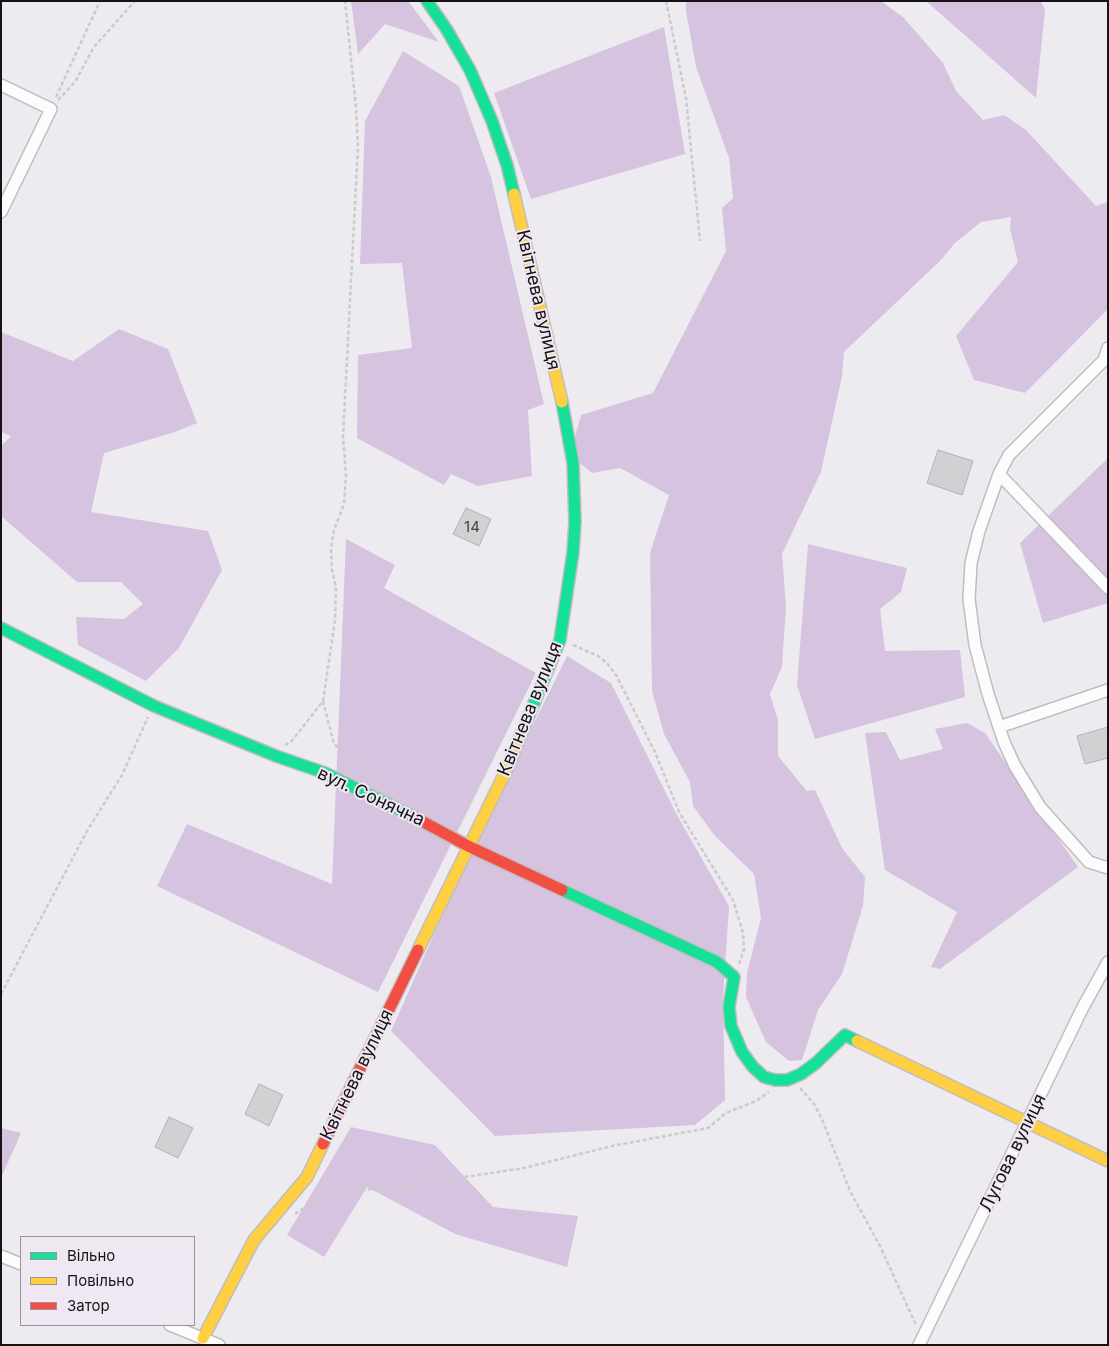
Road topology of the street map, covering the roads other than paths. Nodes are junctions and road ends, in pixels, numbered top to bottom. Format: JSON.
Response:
{"nodes":[{"id":1,"x":428,"y":1,"type":"edge"},
{"id":2,"x":1,"y":85,"type":"edge"},
{"id":3,"x":1,"y":212,"type":"edge"},
{"id":4,"x":1108,"y":348,"type":"edge"},
{"id":5,"x":999,"y":474,"type":"junction"},
{"id":6,"x":1108,"y":588,"type":"edge"},
{"id":7,"x":1,"y":628,"type":"edge"},
{"id":8,"x":1108,"y":690,"type":"edge"},
{"id":9,"x":999,"y":726,"type":"junction"},
{"id":10,"x":468,"y":846,"type":"junction"},
{"id":11,"x":1108,"y":868,"type":"edge"},
{"id":12,"x":1108,"y":962,"type":"edge"},
{"id":13,"x":1028,"y":1122,"type":"junction"},
{"id":14,"x":1108,"y":1161,"type":"edge"},
{"id":15,"x":1,"y":1256,"type":"edge"},
{"id":16,"x":20,"y":1264,"type":"edge"},
{"id":17,"x":173,"y":1326,"type":"edge"},
{"id":18,"x":203,"y":1338,"type":"junction"},
{"id":19,"x":921,"y":1341,"type":"edge"},
{"id":20,"x":219,"y":1345,"type":"edge"}],
"edges":[{"from":1,"to":10,"type":"street","name":"Квітнева вулиця"},
{"from":2,"to":3,"type":"street"},
{"from":4,"to":5,"type":"street"},
{"from":5,"to":6,"type":"street"},
{"from":5,"to":9,"type":"street"},
{"from":7,"to":10,"type":"street","name":"вул. Сонячна"},
{"from":8,"to":9,"type":"street"},
{"from":9,"to":11,"type":"street"},
{"from":10,"to":13,"type":"street","name":"вул. Сонячна"},
{"from":10,"to":18,"type":"street","name":"Квітнева вулиця"},
{"from":12,"to":13,"type":"street","name":"Лугова вулиця"},
{"from":13,"to":14,"type":"street"},
{"from":13,"to":19,"type":"street","name":"Лугова вулиця"},
{"from":15,"to":16,"type":"street"},
{"from":17,"to":18,"type":"street"},
{"from":18,"to":20,"type":"street"}]}
